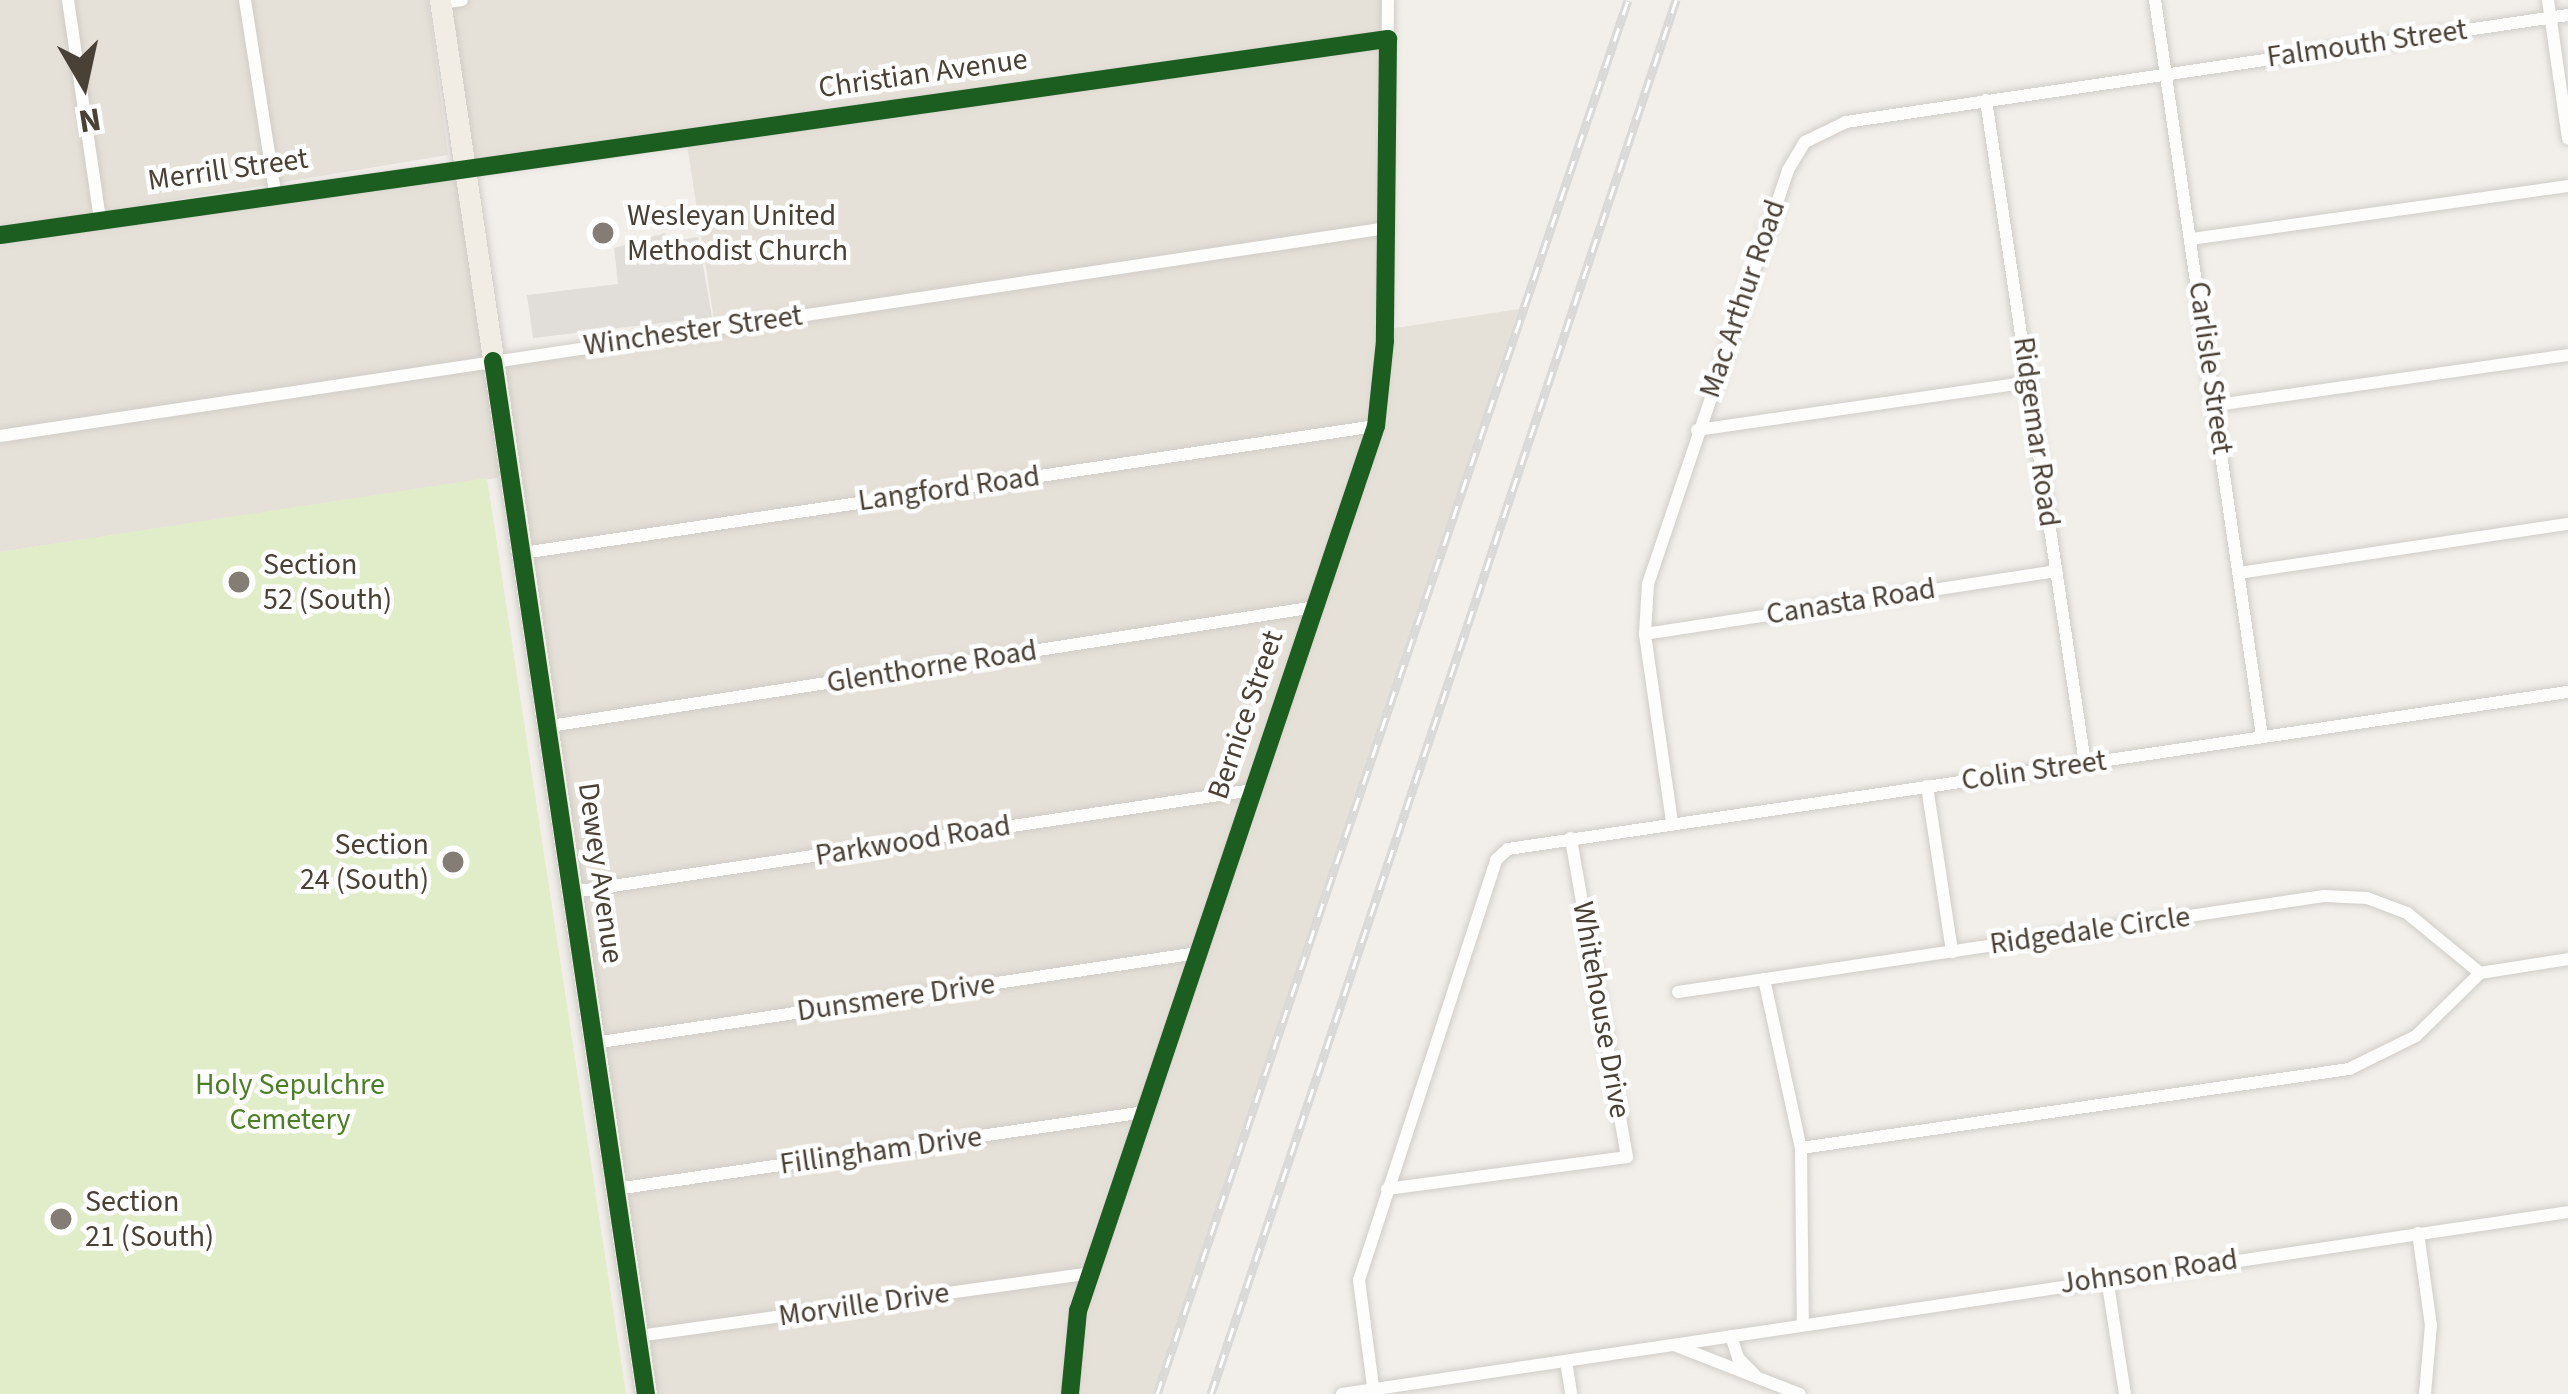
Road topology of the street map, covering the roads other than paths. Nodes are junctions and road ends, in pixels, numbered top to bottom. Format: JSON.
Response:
{"nodes":[{"id":1,"x":68,"y":0,"type":"edge"},
{"id":2,"x":245,"y":0,"type":"edge"},
{"id":3,"x":1388,"y":0,"type":"edge"},
{"id":4,"x":2155,"y":0,"type":"edge"},
{"id":5,"x":2548,"y":0,"type":"edge"},
{"id":6,"x":447,"y":1,"type":"edge"},
{"id":7,"x":2568,"y":15,"type":"edge"},
{"id":8,"x":2550,"y":17,"type":"junction"},
{"id":9,"x":1388,"y":39,"type":"junction"},
{"id":10,"x":2166,"y":74,"type":"junction"},
{"id":11,"x":1986,"y":100,"type":"junction"},
{"id":12,"x":2568,"y":139,"type":"edge"},
{"id":13,"x":466,"y":167,"type":"junction"},
{"id":14,"x":2568,"y":186,"type":"edge"},
{"id":15,"x":275,"y":193,"type":"junction"},
{"id":16,"x":100,"y":219,"type":"junction"},
{"id":17,"x":1387,"y":228,"type":"junction"},
{"id":18,"x":0,"y":235,"type":"edge"},
{"id":19,"x":2192,"y":239,"type":"junction"},
{"id":20,"x":2568,"y":356,"type":"edge"},
{"id":21,"x":494,"y":361,"type":"junction"},
{"id":22,"x":2029,"y":382,"type":"junction"},
{"id":23,"x":2217,"y":405,"type":"junction"},
{"id":24,"x":1376,"y":426,"type":"junction"},
{"id":25,"x":1697,"y":430,"type":"junction"},
{"id":26,"x":0,"y":436,"type":"edge"},
{"id":27,"x":2568,"y":524,"type":"edge"},
{"id":28,"x":523,"y":553,"type":"junction"},
{"id":29,"x":2056,"y":571,"type":"junction"},
{"id":30,"x":2239,"y":573,"type":"junction"},
{"id":31,"x":1315,"y":608,"type":"junction"},
{"id":32,"x":1645,"y":634,"type":"junction"},
{"id":33,"x":2568,"y":692,"type":"edge"},
{"id":34,"x":550,"y":726,"type":"junction"},
{"id":35,"x":2262,"y":736,"type":"junction"},
{"id":36,"x":2085,"y":764,"type":"junction"},
{"id":37,"x":1927,"y":786,"type":"junction"},
{"id":38,"x":1252,"y":790,"type":"junction"},
{"id":39,"x":1672,"y":822,"type":"junction"},
{"id":40,"x":1571,"y":838,"type":"junction"},
{"id":41,"x":573,"y":892,"type":"junction"},
{"id":42,"x":1952,"y":952,"type":"junction"},
{"id":43,"x":1198,"y":953,"type":"junction"},
{"id":44,"x":2568,"y":959,"type":"edge"},
{"id":45,"x":2480,"y":973,"type":"junction"},
{"id":46,"x":1764,"y":979,"type":"junction"},
{"id":47,"x":1678,"y":992,"type":"dead end"},
{"id":48,"x":594,"y":1042,"type":"junction"},
{"id":49,"x":1145,"y":1112,"type":"junction"},
{"id":50,"x":1801,"y":1148,"type":"junction"},
{"id":51,"x":616,"y":1190,"type":"junction"},
{"id":52,"x":1388,"y":1190,"type":"junction"},
{"id":53,"x":2568,"y":1212,"type":"edge"},
{"id":54,"x":2418,"y":1233,"type":"junction"},
{"id":55,"x":1090,"y":1273,"type":"junction"},
{"id":56,"x":2107,"y":1278,"type":"junction"},
{"id":57,"x":1803,"y":1325,"type":"junction"},
{"id":58,"x":638,"y":1336,"type":"junction"},
{"id":59,"x":1731,"y":1336,"type":"junction"},
{"id":60,"x":1674,"y":1345,"type":"junction"},
{"id":61,"x":1566,"y":1361,"type":"junction"},
{"id":62,"x":1759,"y":1377,"type":"junction"},
{"id":63,"x":1373,"y":1392,"type":"edge"},
{"id":64,"x":646,"y":1394,"type":"edge"},
{"id":65,"x":1070,"y":1394,"type":"edge"},
{"id":66,"x":1342,"y":1394,"type":"edge"},
{"id":67,"x":1570,"y":1394,"type":"edge"},
{"id":68,"x":1759,"y":1394,"type":"edge"},
{"id":69,"x":1800,"y":1394,"type":"edge"},
{"id":70,"x":2125,"y":1394,"type":"edge"},
{"id":71,"x":2425,"y":1394,"type":"edge"}],
"edges":[{"from":1,"to":16,"type":"street"},
{"from":2,"to":15,"type":"street"},
{"from":3,"to":9,"type":"street","name":"Bernice Street"},
{"from":4,"to":10,"type":"street","name":"Carlisle Street"},
{"from":5,"to":8,"type":"street"},
{"from":6,"to":13,"type":"main road","name":"Dewey Avenue"},
{"from":7,"to":8,"type":"street","name":"Falmouth Street"},
{"from":8,"to":10,"type":"street","name":"Falmouth Street"},
{"from":8,"to":12,"type":"street"},
{"from":9,"to":13,"type":"street","name":"Christian Avenue"},
{"from":9,"to":17,"type":"street","name":"Bernice Street"},
{"from":10,"to":11,"type":"street","name":"Mac Arthur Road"},
{"from":10,"to":19,"type":"street","name":"Carlisle Street"},
{"from":11,"to":22,"type":"street","name":"Ridgemar Road"},
{"from":11,"to":25,"type":"street","name":"Mac Arthur Road"},
{"from":13,"to":15,"type":"street","name":"Merrill Street"},
{"from":13,"to":21,"type":"main road","name":"Dewey Avenue"},
{"from":14,"to":19,"type":"street"},
{"from":15,"to":16,"type":"street","name":"Merrill Street"},
{"from":16,"to":18,"type":"street","name":"Merrill Street"},
{"from":17,"to":21,"type":"street","name":"Winchester Street"},
{"from":17,"to":24,"type":"street","name":"Bernice Street"},
{"from":19,"to":23,"type":"street","name":"Carlisle Street"},
{"from":20,"to":23,"type":"street"},
{"from":21,"to":26,"type":"street","name":"Winchester Street"},
{"from":21,"to":28,"type":"main road","name":"Dewey Avenue"},
{"from":22,"to":25,"type":"street"},
{"from":22,"to":29,"type":"street","name":"Ridgemar Road"},
{"from":23,"to":30,"type":"street","name":"Carlisle Street"},
{"from":24,"to":28,"type":"street","name":"Langford Road"},
{"from":24,"to":31,"type":"street","name":"Bernice Street"},
{"from":25,"to":32,"type":"street","name":"Mac Arthur Road"},
{"from":27,"to":30,"type":"street"},
{"from":28,"to":34,"type":"main road","name":"Dewey Avenue"},
{"from":29,"to":32,"type":"street","name":"Canasta Road"},
{"from":29,"to":36,"type":"street","name":"Ridgemar Road"},
{"from":30,"to":35,"type":"street","name":"Carlisle Street"},
{"from":31,"to":34,"type":"street","name":"Glenthorne Road"},
{"from":31,"to":38,"type":"street","name":"Bernice Street"},
{"from":32,"to":39,"type":"street","name":"Mac Arthur Road"},
{"from":33,"to":35,"type":"street","name":"Colin Street"},
{"from":34,"to":41,"type":"main road","name":"Dewey Avenue"},
{"from":35,"to":36,"type":"street","name":"Colin Street"},
{"from":36,"to":37,"type":"street","name":"Colin Street"},
{"from":37,"to":39,"type":"street","name":"Colin Street"},
{"from":37,"to":42,"type":"street"},
{"from":38,"to":41,"type":"street","name":"Parkwood Road"},
{"from":38,"to":43,"type":"street","name":"Bernice Street"},
{"from":39,"to":40,"type":"street","name":"Colin Street"},
{"from":40,"to":52,"type":"street","name":"Colin Street"},
{"from":40,"to":52,"type":"street","name":"Whitehouse Drive"},
{"from":41,"to":48,"type":"main road","name":"Dewey Avenue"},
{"from":42,"to":45,"type":"street","name":"Ridgedale Circle"},
{"from":42,"to":46,"type":"street","name":"Ridgedale Circle"},
{"from":43,"to":48,"type":"street","name":"Dunsmere Drive"},
{"from":43,"to":49,"type":"street","name":"Bernice Street"},
{"from":44,"to":45,"type":"street"},
{"from":45,"to":50,"type":"street"},
{"from":46,"to":47,"type":"street","name":"Ridgedale Circle"},
{"from":46,"to":50,"type":"street"},
{"from":48,"to":51,"type":"main road","name":"Dewey Avenue"},
{"from":49,"to":51,"type":"street","name":"Fillingham Drive"},
{"from":49,"to":55,"type":"street","name":"Bernice Street"},
{"from":50,"to":57,"type":"street"},
{"from":51,"to":58,"type":"main road","name":"Dewey Avenue"},
{"from":52,"to":63,"type":"street"},
{"from":53,"to":54,"type":"street","name":"Johnson Road"},
{"from":54,"to":56,"type":"street","name":"Johnson Road"},
{"from":54,"to":71,"type":"street"},
{"from":55,"to":58,"type":"street","name":"Morville Drive"},
{"from":55,"to":65,"type":"street","name":"Bernice Street"},
{"from":56,"to":57,"type":"street","name":"Johnson Road"},
{"from":56,"to":70,"type":"street"},
{"from":57,"to":59,"type":"street","name":"Johnson Road"},
{"from":58,"to":64,"type":"main road","name":"Dewey Avenue"},
{"from":59,"to":60,"type":"street","name":"Johnson Road"},
{"from":59,"to":62,"type":"street"},
{"from":60,"to":61,"type":"street","name":"Johnson Road"},
{"from":60,"to":62,"type":"street"},
{"from":61,"to":63,"type":"street","name":"Johnson Road"},
{"from":61,"to":67,"type":"street"},
{"from":62,"to":68,"type":"street"},
{"from":62,"to":69,"type":"street"},
{"from":63,"to":66,"type":"street","name":"Johnson Road"}]}
